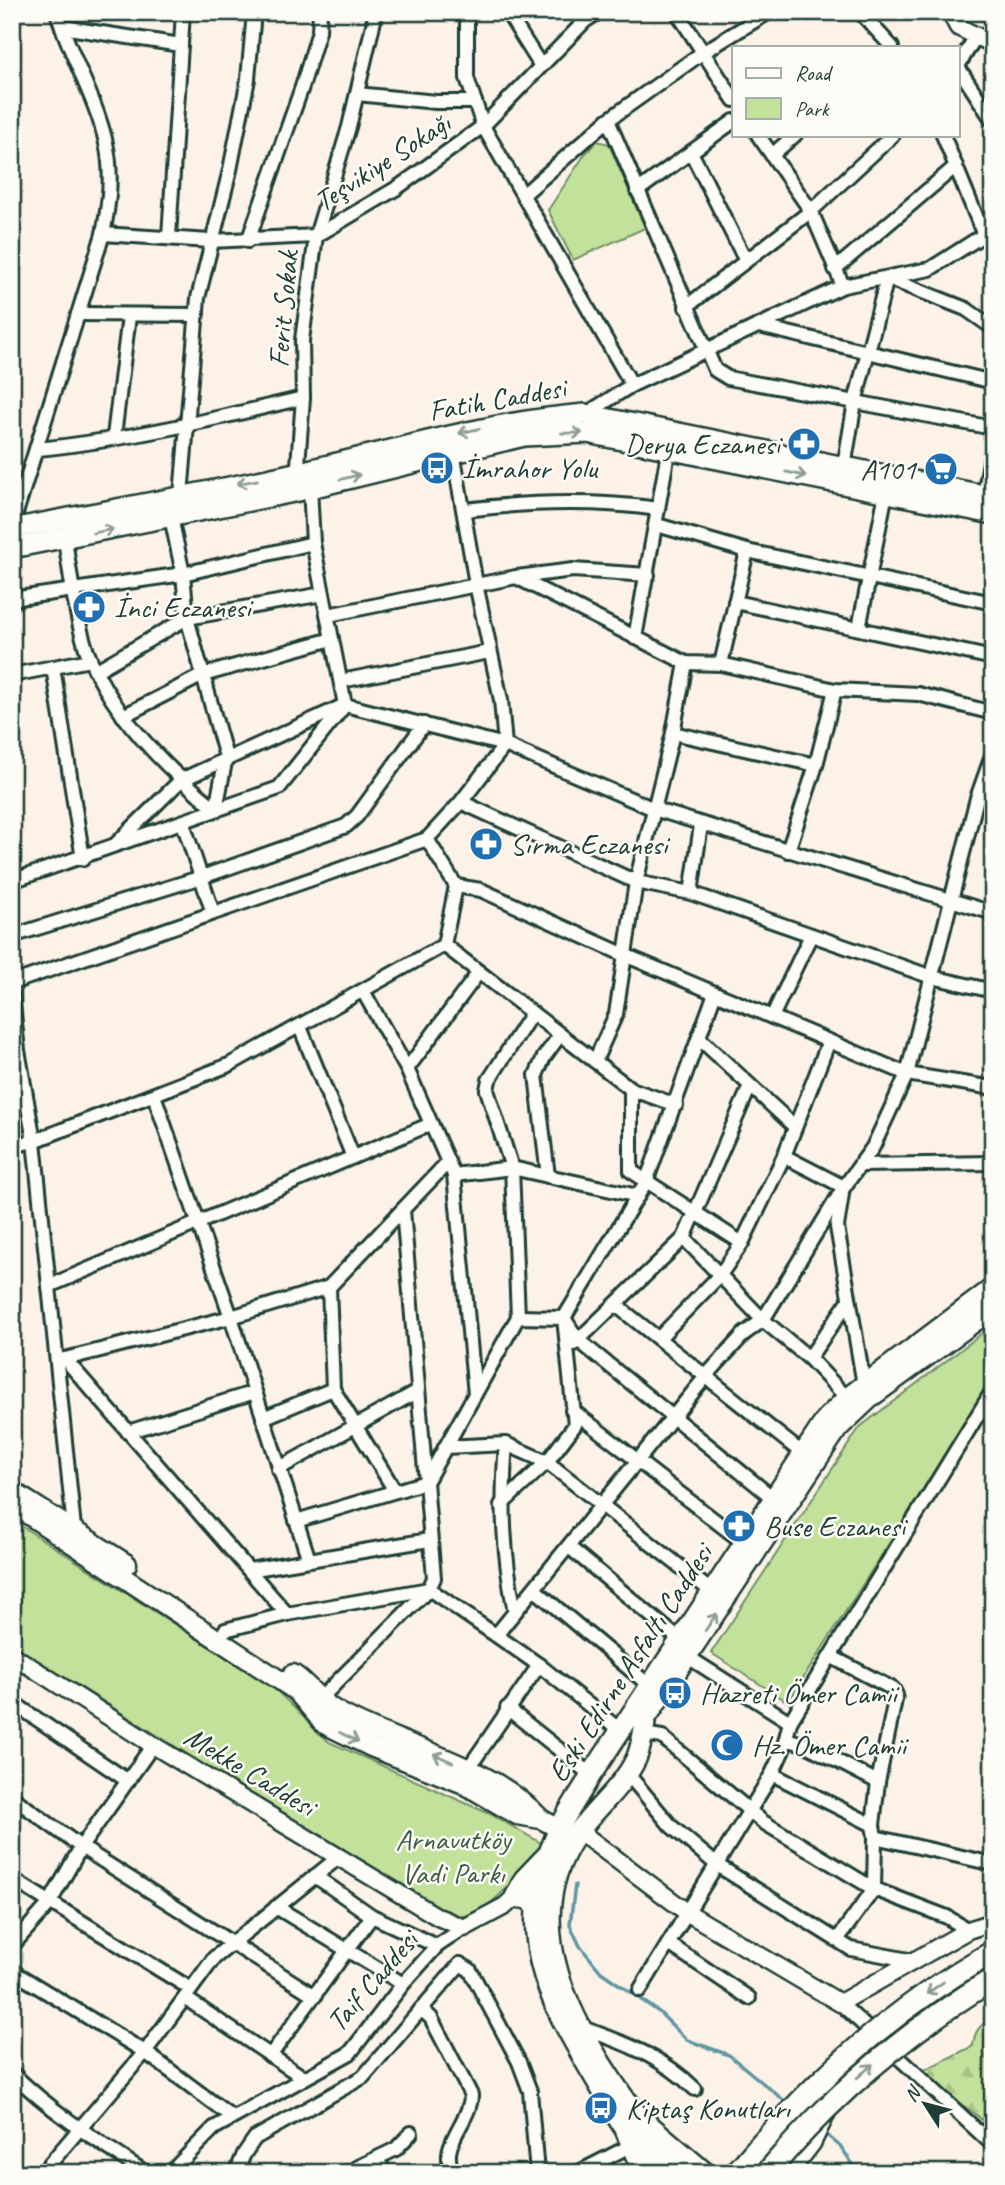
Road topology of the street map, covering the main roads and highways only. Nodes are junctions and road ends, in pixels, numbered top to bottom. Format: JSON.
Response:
{"nodes":[{"id":1,"x":377,"y":461,"type":"junction"},
{"id":2,"x":301,"y":484,"type":"junction"},
{"id":3,"x":988,"y":496,"type":"edge"},
{"id":4,"x":993,"y":514,"type":"edge"},
{"id":5,"x":12,"y":528,"type":"edge"},
{"id":6,"x":12,"y":548,"type":"edge"},
{"id":7,"x":993,"y":1289,"type":"edge"},
{"id":8,"x":993,"y":1308,"type":"edge"},
{"id":9,"x":12,"y":1491,"type":"edge"},
{"id":10,"x":12,"y":1504,"type":"edge"},
{"id":11,"x":71,"y":1533,"type":"junction"},
{"id":12,"x":684,"y":1648,"type":"junction"},
{"id":13,"x":315,"y":1704,"type":"junction"},
{"id":14,"x":621,"y":1731,"type":"junction"},
{"id":15,"x":643,"y":1734,"type":"junction"},
{"id":16,"x":591,"y":1775,"type":"junction"},
{"id":17,"x":609,"y":1797,"type":"junction"},
{"id":18,"x":541,"y":1819,"type":"junction"},
{"id":19,"x":568,"y":1831,"type":"junction"},
{"id":20,"x":550,"y":1853,"type":"junction"},
{"id":21,"x":535,"y":1905,"type":"junction"},
{"id":22,"x":993,"y":1952,"type":"edge"},
{"id":23,"x":993,"y":1979,"type":"edge"},
{"id":24,"x":620,"y":2106,"type":"junction"},
{"id":25,"x":827,"y":2106,"type":"junction"},
{"id":26,"x":629,"y":2137,"type":"junction"},
{"id":27,"x":644,"y":2173,"type":"edge"},
{"id":28,"x":679,"y":2173,"type":"edge"},
{"id":29,"x":704,"y":2173,"type":"edge"},
{"id":30,"x":737,"y":2173,"type":"edge"},
{"id":31,"x":767,"y":2173,"type":"edge"},
{"id":32,"x":786,"y":2173,"type":"edge"}],
"edges":[{"from":1,"to":2,"type":"main road"},
{"from":3,"to":1,"type":"main road","name":"Fatih Caddesi","one_way":true},
{"from":1,"to":4,"type":"main road","one_way":true},
{"from":2,"to":5,"type":"main road","one_way":true},
{"from":6,"to":2,"type":"main road","one_way":true},
{"from":7,"to":12,"type":"main road","name":"Eski Edirne Asfaltı Caddesi"},
{"from":12,"to":8,"type":"main road","name":"Eski Edirne Asfaltı Caddesi","one_way":true},
{"from":9,"to":11,"type":"main road"},
{"from":10,"to":11,"type":"main road"},
{"from":11,"to":13,"type":"main road"},
{"from":11,"to":13,"type":"main road"},
{"from":12,"to":14,"type":"main road","name":"Eski Edirne Asfaltı Caddesi"},
{"from":12,"to":15,"type":"main road","name":"Eski Edirne Asfaltı Caddesi"},
{"from":18,"to":13,"type":"main road","one_way":true},
{"from":13,"to":18,"type":"main road","one_way":true},
{"from":14,"to":15,"type":"main road"},
{"from":14,"to":16,"type":"main road","name":"Eski Edirne Asfaltı Caddesi"},
{"from":15,"to":17,"type":"main road","name":"Eski Edirne Asfaltı Caddesi"},
{"from":16,"to":17,"type":"main road"},
{"from":16,"to":19,"type":"main road","name":"Eski Edirne Asfaltı Caddesi"},
{"from":17,"to":19,"type":"main road","name":"Eski Edirne Asfaltı Caddesi"},
{"from":18,"to":19,"type":"main road"},
{"from":19,"to":20,"type":"main road","name":"Eski Edirne Asfaltı Caddesi"},
{"from":19,"to":24,"type":"main road","name":"Eski Edirne Asfaltı Caddesi"},
{"from":20,"to":21,"type":"main road","name":"Eski Edirne Asfaltı Caddesi"},
{"from":20,"to":21,"type":"main road"},
{"from":21,"to":24,"type":"main road","name":"Eski Edirne Asfaltı Caddesi"},
{"from":22,"to":30,"type":"highway","one_way":true,"bridge":true},
{"from":25,"to":23,"type":"highway","one_way":true,"bridge":true},
{"from":24,"to":26,"type":"highway"},
{"from":24,"to":29,"type":"highway"},
{"from":25,"to":31,"type":"highway","bridge":true},
{"from":25,"to":32,"type":"highway","bridge":true},
{"from":26,"to":27,"type":"highway"},
{"from":26,"to":28,"type":"highway"}]}
